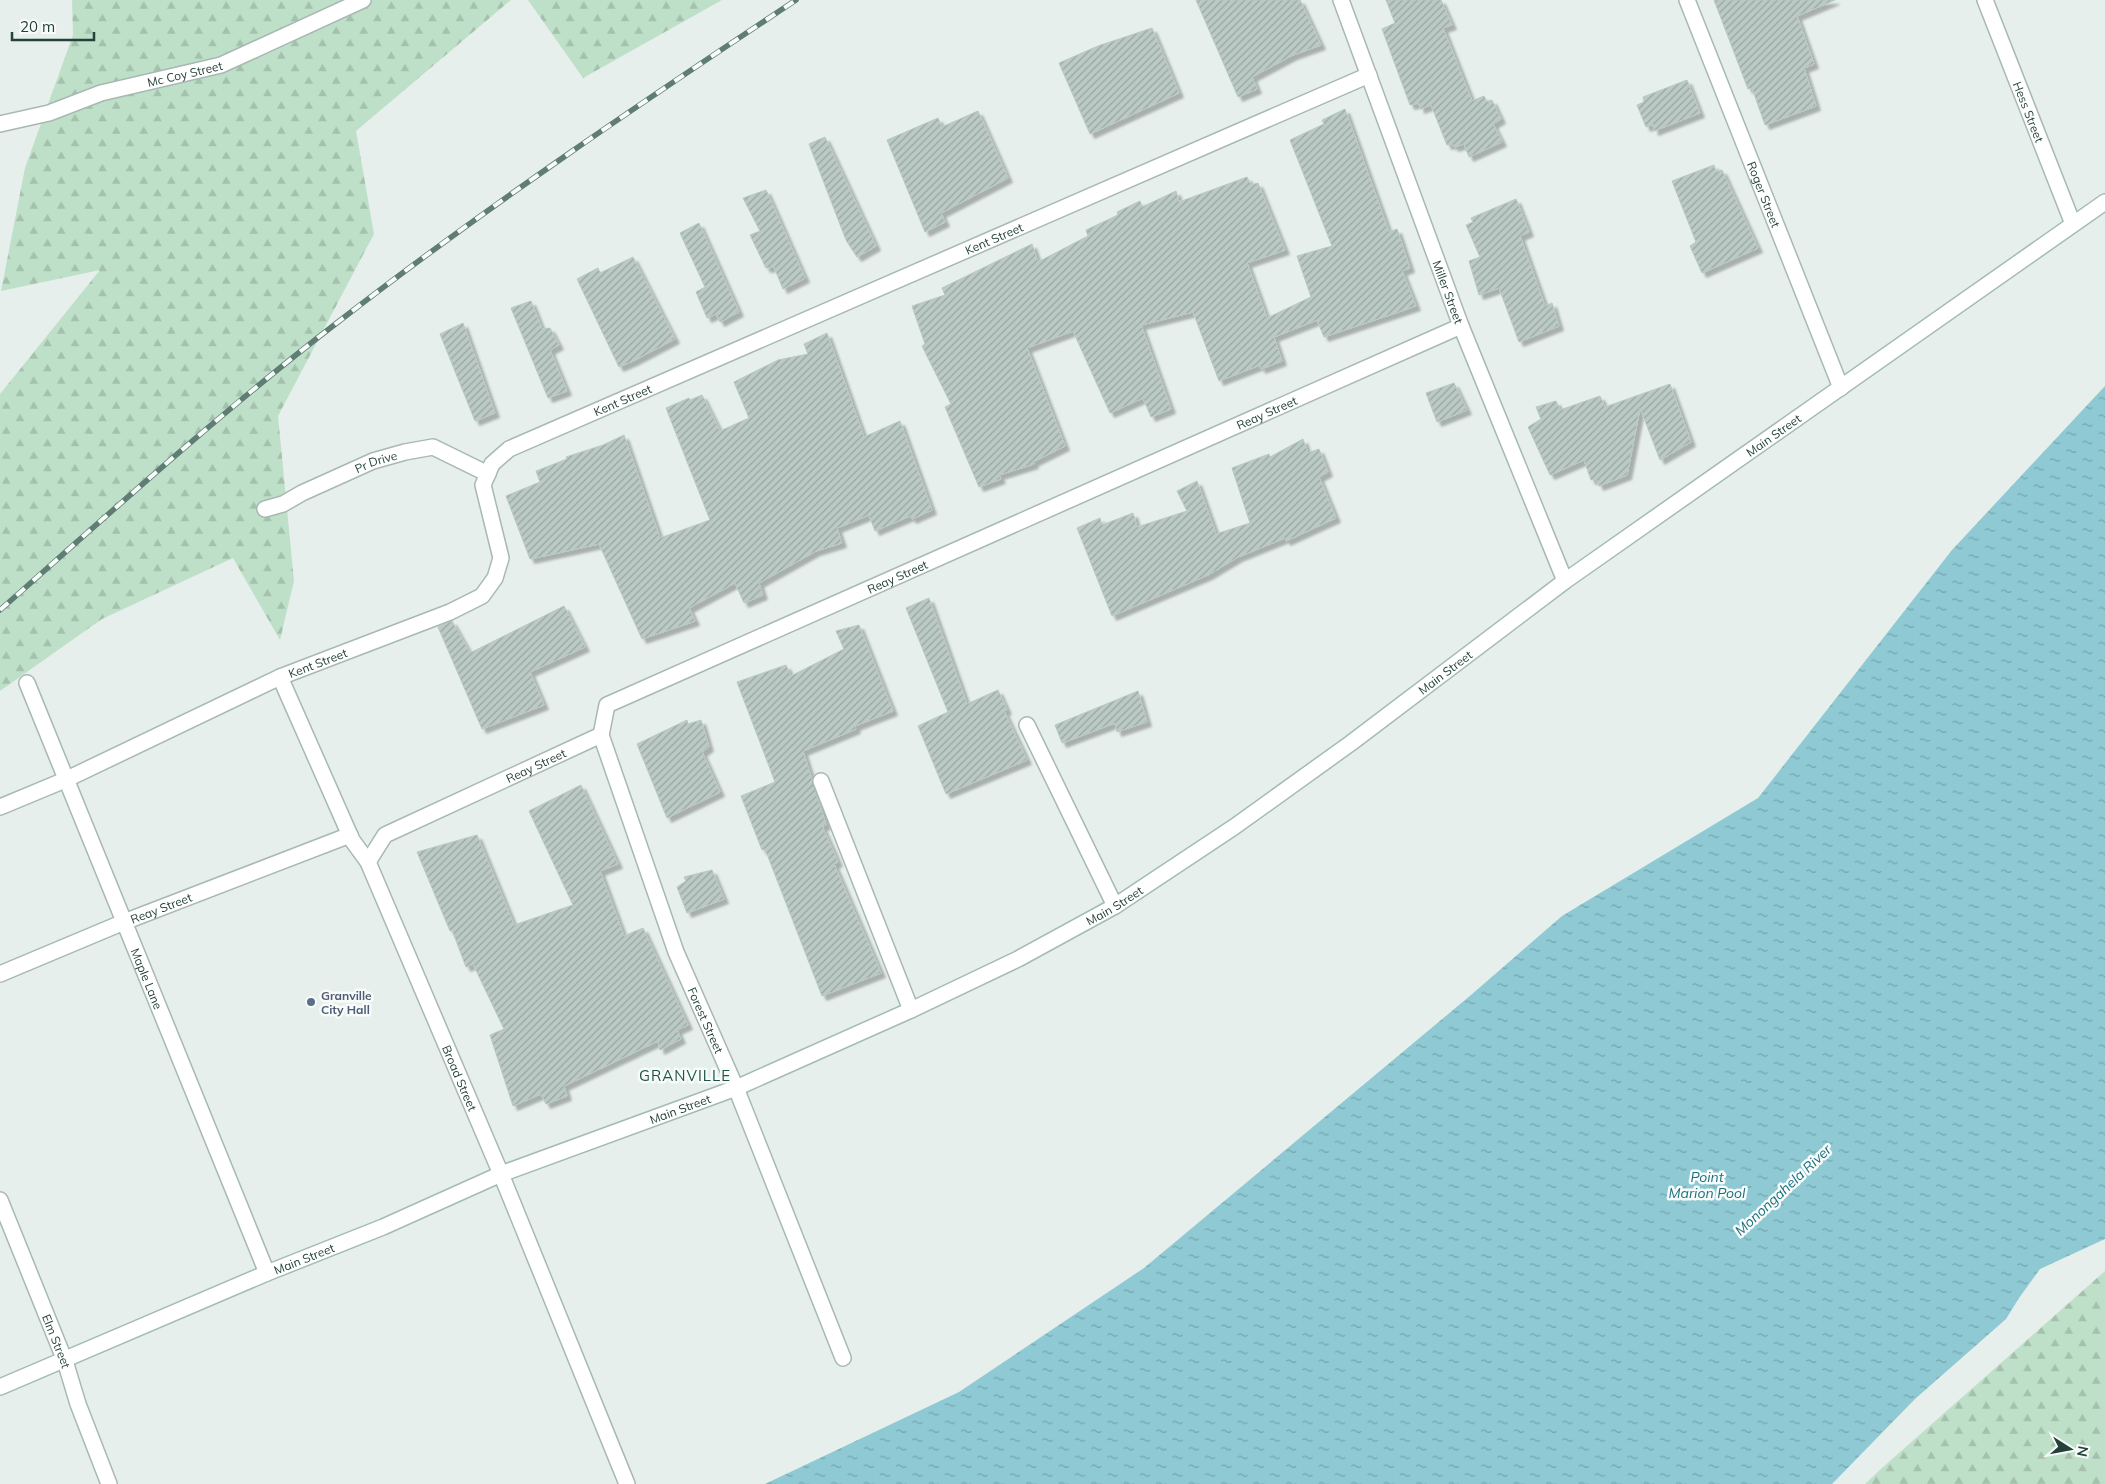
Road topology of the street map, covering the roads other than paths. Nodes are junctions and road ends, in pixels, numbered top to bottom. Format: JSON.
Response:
{"nodes":[{"id":1,"x":363,"y":0,"type":"edge"},
{"id":2,"x":1341,"y":0,"type":"edge"},
{"id":3,"x":1687,"y":0,"type":"edge"},
{"id":4,"x":1985,"y":0,"type":"edge"},
{"id":5,"x":1369,"y":74,"type":"junction"},
{"id":6,"x":0,"y":124,"type":"edge"},
{"id":7,"x":2105,"y":202,"type":"edge"},
{"id":8,"x":2074,"y":224,"type":"junction"},
{"id":9,"x":1461,"y":326,"type":"junction"},
{"id":10,"x":1841,"y":388,"type":"junction"},
{"id":11,"x":488,"y":474,"type":"junction"},
{"id":12,"x":265,"y":509,"type":"dead end"},
{"id":13,"x":1565,"y":581,"type":"junction"},
{"id":14,"x":280,"y":677,"type":"junction"},
{"id":15,"x":27,"y":683,"type":"dead end"},
{"id":16,"x":1027,"y":725,"type":"dead end"},
{"id":17,"x":601,"y":735,"type":"junction"},
{"id":18,"x":65,"y":780,"type":"junction"},
{"id":19,"x":822,"y":782,"type":"dead end"},
{"id":20,"x":0,"y":807,"type":"edge"},
{"id":21,"x":350,"y":835,"type":"junction"},
{"id":22,"x":368,"y":862,"type":"junction"},
{"id":23,"x":1115,"y":906,"type":"junction"},
{"id":24,"x":124,"y":922,"type":"junction"},
{"id":25,"x":0,"y":974,"type":"edge"},
{"id":26,"x":911,"y":1010,"type":"junction"},
{"id":27,"x":736,"y":1088,"type":"junction"},
{"id":28,"x":501,"y":1174,"type":"junction"},
{"id":29,"x":0,"y":1200,"type":"edge"},
{"id":30,"x":267,"y":1273,"type":"junction"},
{"id":31,"x":843,"y":1358,"type":"dead end"},
{"id":32,"x":65,"y":1361,"type":"junction"},
{"id":33,"x":0,"y":1387,"type":"edge"},
{"id":34,"x":109,"y":1484,"type":"edge"},
{"id":35,"x":627,"y":1484,"type":"edge"}],
"edges":[{"from":1,"to":6,"type":"street","name":"Mc Coy Street"},
{"from":2,"to":5,"type":"street","name":"Miller Street"},
{"from":3,"to":10,"type":"street","name":"Roger Street"},
{"from":4,"to":8,"type":"street","name":"Hess Street"},
{"from":5,"to":9,"type":"street","name":"Miller Street"},
{"from":5,"to":11,"type":"street","name":"Kent Street"},
{"from":7,"to":8,"type":"street","name":"Main Street"},
{"from":8,"to":10,"type":"street","name":"Main Street"},
{"from":9,"to":13,"type":"street","name":"Miller Street"},
{"from":9,"to":17,"type":"street","name":"Reay Street"},
{"from":10,"to":13,"type":"street","name":"Main Street"},
{"from":11,"to":12,"type":"street","name":"Pr Drive"},
{"from":11,"to":14,"type":"street","name":"Kent Street"},
{"from":13,"to":23,"type":"street","name":"Main Street"},
{"from":14,"to":18,"type":"street","name":"Kent Street"},
{"from":14,"to":21,"type":"street","name":"Broad Street"},
{"from":15,"to":18,"type":"street","name":"Maple Lane"},
{"from":16,"to":23,"type":"street"},
{"from":17,"to":22,"type":"street","name":"Reay Street"},
{"from":17,"to":27,"type":"street","name":"Forest Street"},
{"from":18,"to":20,"type":"street","name":"Kent Street"},
{"from":18,"to":24,"type":"street","name":"Maple Lane"},
{"from":19,"to":26,"type":"street"},
{"from":21,"to":22,"type":"street","name":"Broad Street"},
{"from":21,"to":24,"type":"street","name":"Reay Street"},
{"from":22,"to":28,"type":"street","name":"Broad Street"},
{"from":23,"to":26,"type":"street","name":"Main Street"},
{"from":24,"to":25,"type":"street","name":"Reay Street"},
{"from":24,"to":30,"type":"street","name":"Maple Lane"},
{"from":26,"to":27,"type":"street","name":"Main Street"},
{"from":27,"to":28,"type":"street","name":"Main Street"},
{"from":27,"to":31,"type":"street","name":"Forest Street"},
{"from":28,"to":30,"type":"street","name":"Main Street"},
{"from":28,"to":35,"type":"street","name":"Broad Street"},
{"from":29,"to":32,"type":"street","name":"Elm Street"},
{"from":30,"to":32,"type":"street","name":"Main Street"},
{"from":32,"to":33,"type":"street","name":"Main Street"},
{"from":32,"to":34,"type":"street","name":"Elm Street"}]}
